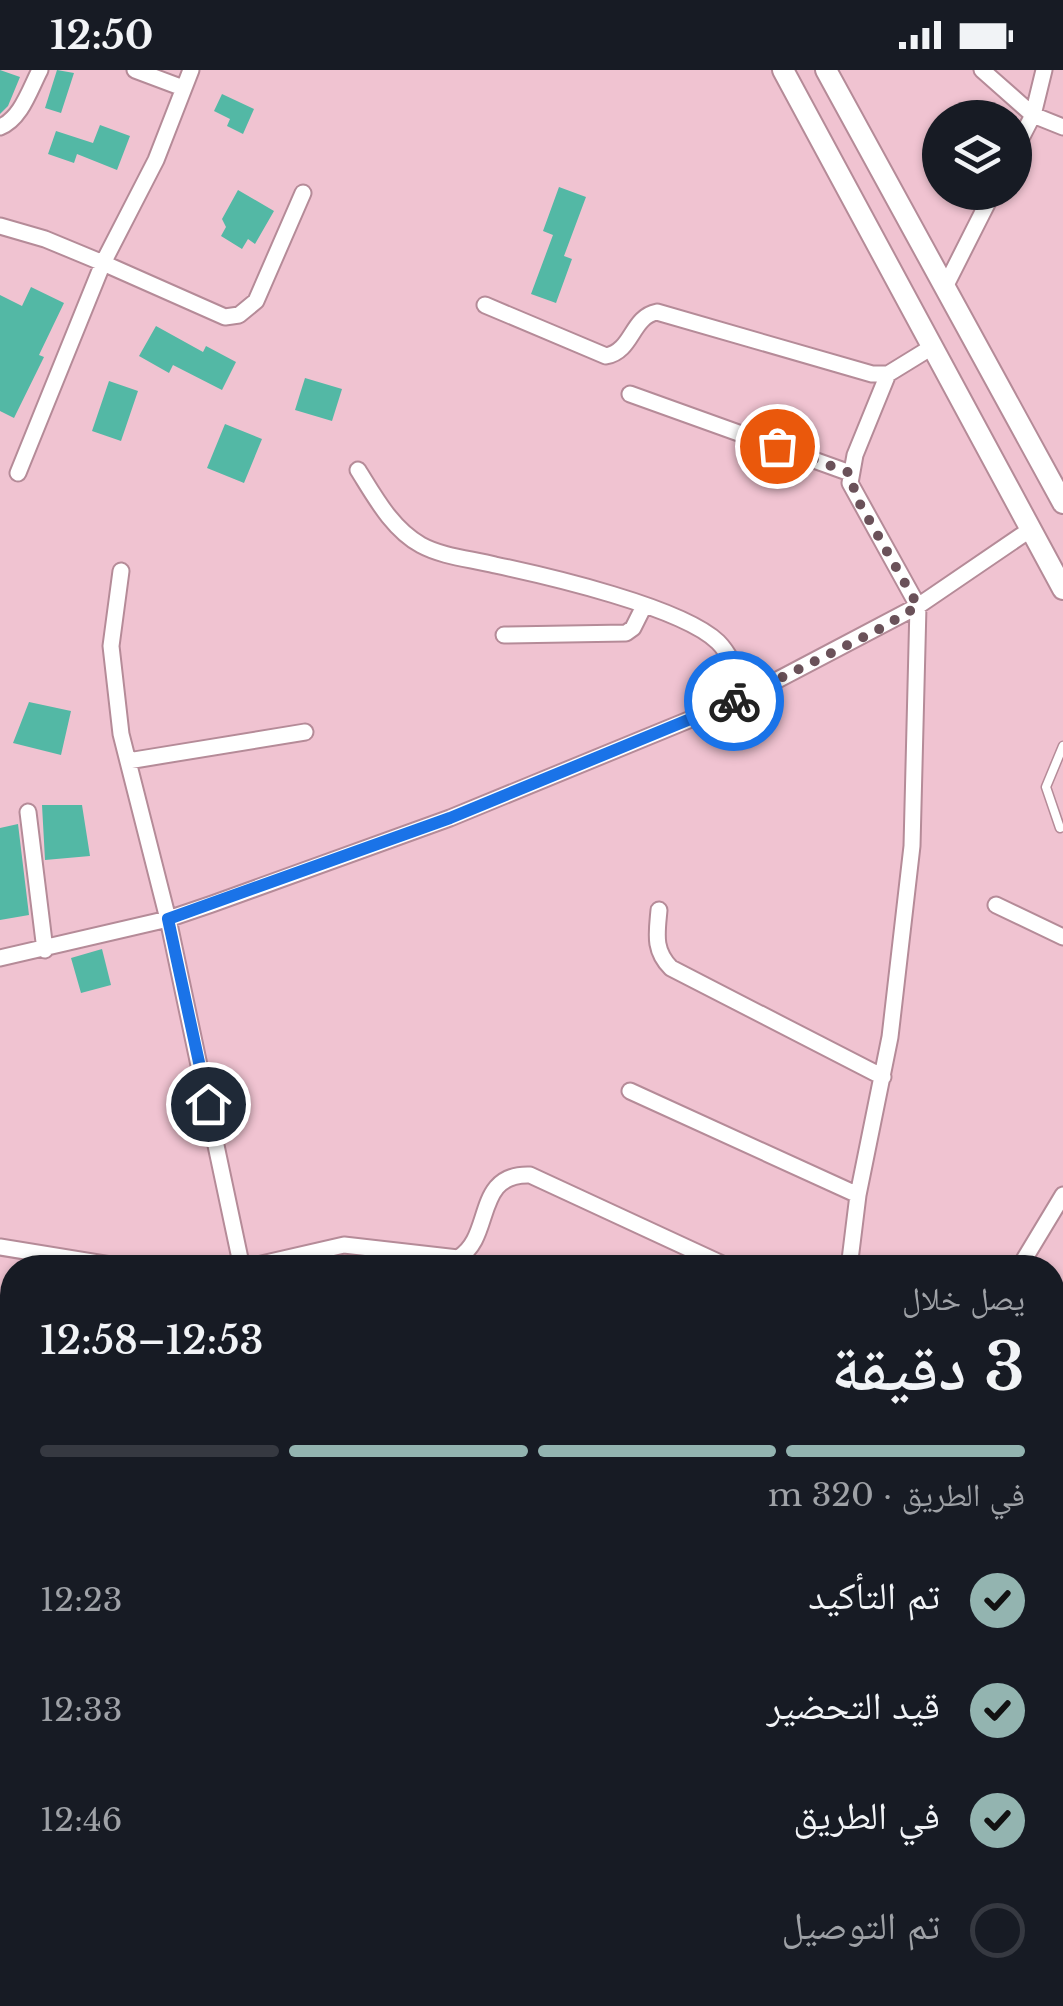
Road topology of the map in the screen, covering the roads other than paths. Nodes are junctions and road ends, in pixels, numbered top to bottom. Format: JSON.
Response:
{"nodes":[{"id":1,"x":40,"y":70,"type":"edge"},
{"id":2,"x":135,"y":70,"type":"edge"},
{"id":3,"x":191,"y":70,"type":"edge"},
{"id":4,"x":783,"y":70,"type":"edge"},
{"id":5,"x":826,"y":70,"type":"edge"},
{"id":6,"x":982,"y":70,"type":"edge"},
{"id":7,"x":1044,"y":70,"type":"edge"},
{"id":8,"x":183,"y":88,"type":"junction"},
{"id":9,"x":1033,"y":115,"type":"junction"},
{"id":10,"x":0,"y":127,"type":"edge"},
{"id":11,"x":1063,"y":128,"type":"edge"},
{"id":12,"x":303,"y":193,"type":"dead end"},
{"id":13,"x":984,"y":210,"type":"edge"},
{"id":14,"x":0,"y":226,"type":"edge"},
{"id":15,"x":104,"y":264,"type":"junction"},
{"id":16,"x":945,"y":287,"type":"junction"},
{"id":17,"x":485,"y":306,"type":"dead end"},
{"id":18,"x":932,"y":347,"type":"junction"},
{"id":19,"x":888,"y":374,"type":"junction"},
{"id":20,"x":630,"y":394,"type":"dead end"},
{"id":21,"x":358,"y":470,"type":"dead end"},
{"id":22,"x":18,"y":472,"type":"dead end"},
{"id":23,"x":850,"y":473,"type":"junction"},
{"id":24,"x":1063,"y":503,"type":"edge"},
{"id":25,"x":1031,"y":529,"type":"junction"},
{"id":26,"x":121,"y":571,"type":"dead end"},
{"id":27,"x":1063,"y":589,"type":"edge"},
{"id":28,"x":644,"y":606,"type":"junction"},
{"id":29,"x":918,"y":606,"type":"junction"},
{"id":30,"x":504,"y":635,"type":"dead end"},
{"id":31,"x":747,"y":696,"type":"junction"},
{"id":32,"x":305,"y":732,"type":"dead end"},
{"id":33,"x":1063,"y":746,"type":"edge"},
{"id":34,"x":128,"y":761,"type":"junction"},
{"id":35,"x":28,"y":812,"type":"dead end"},
{"id":36,"x":1060,"y":828,"type":"dead end"},
{"id":37,"x":996,"y":904,"type":"dead end"},
{"id":38,"x":660,"y":910,"type":"dead end"},
{"id":39,"x":168,"y":919,"type":"junction"},
{"id":40,"x":1063,"y":937,"type":"edge"},
{"id":41,"x":44,"y":950,"type":"junction"},
{"id":42,"x":0,"y":958,"type":"edge"},
{"id":43,"x":883,"y":1077,"type":"junction"},
{"id":44,"x":630,"y":1091,"type":"dead end"},
{"id":45,"x":858,"y":1195,"type":"junction"},
{"id":46,"x":1063,"y":1195,"type":"edge"},
{"id":47,"x":0,"y":1247,"type":"edge"},
{"id":48,"x":49,"y":1255,"type":"edge"},
{"id":49,"x":240,"y":1255,"type":"edge"},
{"id":50,"x":303,"y":1255,"type":"edge"},
{"id":51,"x":430,"y":1255,"type":"edge"},
{"id":52,"x":462,"y":1255,"type":"edge"},
{"id":53,"x":704,"y":1255,"type":"edge"},
{"id":54,"x":851,"y":1255,"type":"edge"},
{"id":55,"x":1027,"y":1255,"type":"edge"}],
"edges":[{"from":1,"to":10,"type":"street"},
{"from":2,"to":8,"type":"street"},
{"from":3,"to":8,"type":"street"},
{"from":4,"to":18,"type":"main road"},
{"from":5,"to":16,"type":"main road"},
{"from":6,"to":9,"type":"street"},
{"from":7,"to":9,"type":"street"},
{"from":8,"to":15,"type":"street"},
{"from":9,"to":11,"type":"street"},
{"from":12,"to":15,"type":"street"},
{"from":13,"to":16,"type":"street"},
{"from":14,"to":15,"type":"street"},
{"from":15,"to":22,"type":"street"},
{"from":16,"to":24,"type":"main road"},
{"from":17,"to":19,"type":"street"},
{"from":18,"to":19,"type":"street"},
{"from":18,"to":25,"type":"main road"},
{"from":19,"to":23,"type":"street"},
{"from":20,"to":23,"type":"street"},
{"from":21,"to":28,"type":"street"},
{"from":23,"to":29,"type":"street"},
{"from":25,"to":27,"type":"main road"},
{"from":25,"to":29,"type":"street"},
{"from":26,"to":34,"type":"street"},
{"from":28,"to":30,"type":"street"},
{"from":28,"to":31,"type":"street"},
{"from":29,"to":31,"type":"street"},
{"from":29,"to":43,"type":"street"},
{"from":31,"to":39,"type":"street"},
{"from":32,"to":34,"type":"street"},
{"from":33,"to":36,"type":"lane"},
{"from":34,"to":39,"type":"street"},
{"from":35,"to":41,"type":"street"},
{"from":37,"to":40,"type":"street"},
{"from":38,"to":43,"type":"street"},
{"from":39,"to":41,"type":"street"},
{"from":39,"to":49,"type":"street"},
{"from":41,"to":42,"type":"street"},
{"from":43,"to":45,"type":"street"},
{"from":44,"to":45,"type":"street"},
{"from":45,"to":54,"type":"street"},
{"from":46,"to":55,"type":"street"},
{"from":47,"to":48,"type":"street"},
{"from":50,"to":51,"type":"street"},
{"from":52,"to":53,"type":"street"}]}
